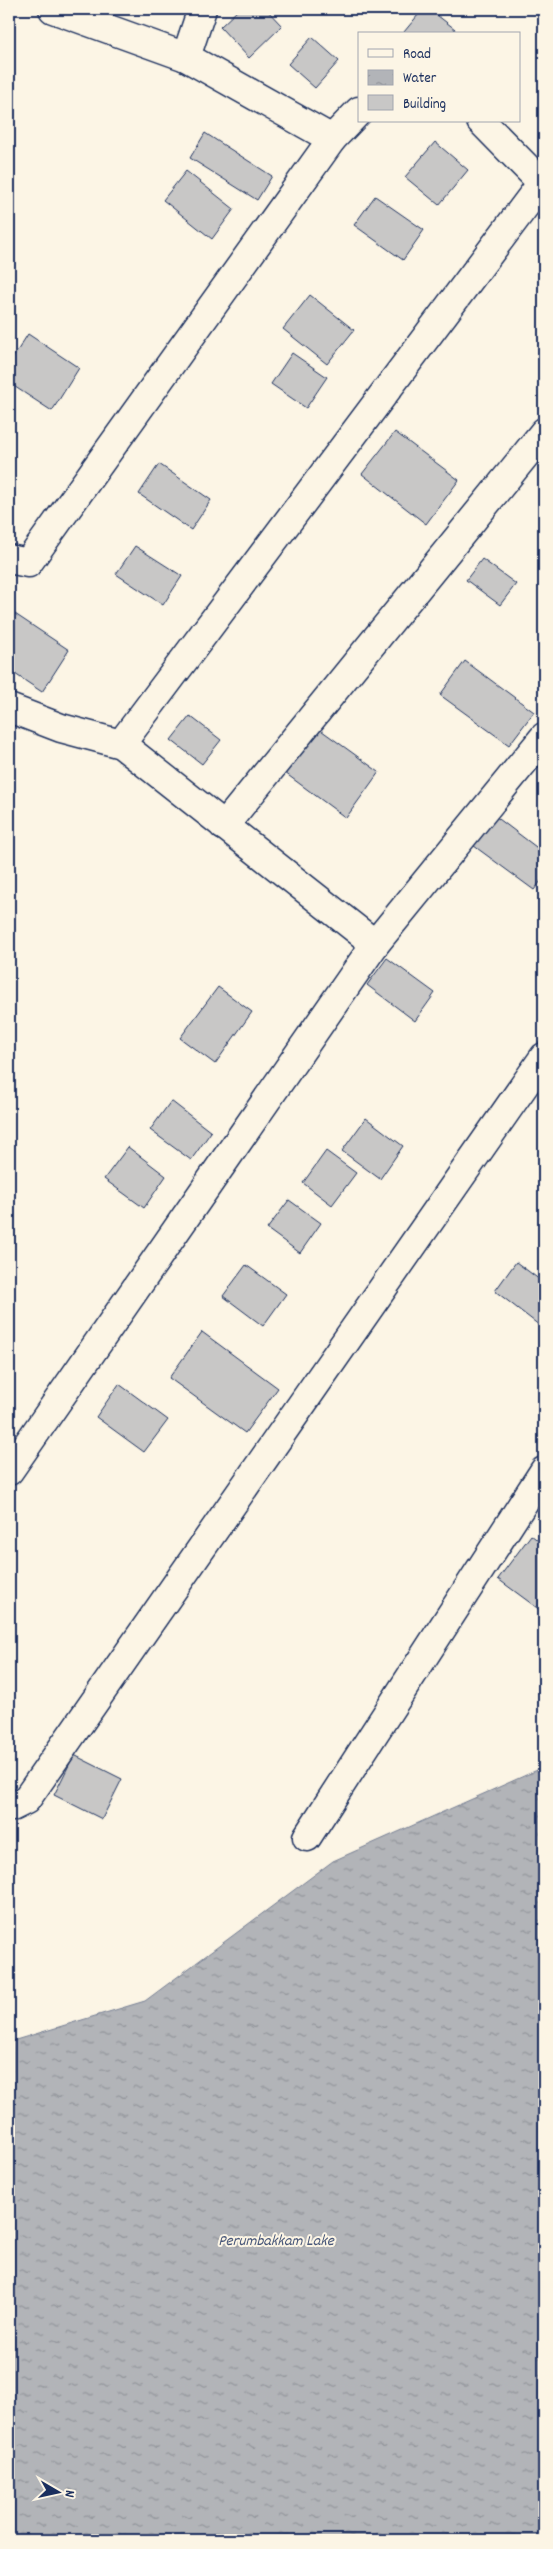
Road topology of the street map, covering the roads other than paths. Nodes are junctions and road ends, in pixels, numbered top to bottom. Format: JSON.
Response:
{"nodes":[{"id":1,"x":53,"y":9,"type":"edge"},
{"id":2,"x":202,"y":9,"type":"edge"},
{"id":3,"x":186,"y":57,"type":"junction"},
{"id":4,"x":358,"y":112,"type":"edge"},
{"id":5,"x":482,"y":122,"type":"edge"},
{"id":6,"x":332,"y":139,"type":"junction"},
{"id":7,"x":543,"y":184,"type":"edge"},
{"id":8,"x":544,"y":432,"type":"edge"},
{"id":9,"x":9,"y":559,"type":"edge"},
{"id":10,"x":9,"y":708,"type":"edge"},
{"id":11,"x":544,"y":737,"type":"edge"},
{"id":12,"x":121,"y":744,"type":"junction"},
{"id":13,"x":224,"y":826,"type":"junction"},
{"id":14,"x":375,"y":944,"type":"junction"},
{"id":15,"x":544,"y":1057,"type":"edge"},
{"id":16,"x":9,"y":1471,"type":"edge"},
{"id":17,"x":544,"y":1471,"type":"edge"},
{"id":18,"x":9,"y":1805,"type":"edge"},
{"id":19,"x":307,"y":1837,"type":"dead end"}],
"edges":[{"from":1,"to":3,"type":"street"},
{"from":2,"to":3,"type":"street"},
{"from":3,"to":6,"type":"street"},
{"from":4,"to":6,"type":"street"},
{"from":5,"to":7,"type":"street"},
{"from":6,"to":9,"type":"street"},
{"from":7,"to":12,"type":"street"},
{"from":8,"to":13,"type":"street"},
{"from":10,"to":12,"type":"street"},
{"from":11,"to":14,"type":"street"},
{"from":12,"to":13,"type":"street"},
{"from":13,"to":14,"type":"street"},
{"from":14,"to":16,"type":"street"},
{"from":15,"to":18,"type":"street"},
{"from":17,"to":19,"type":"street"}]}
